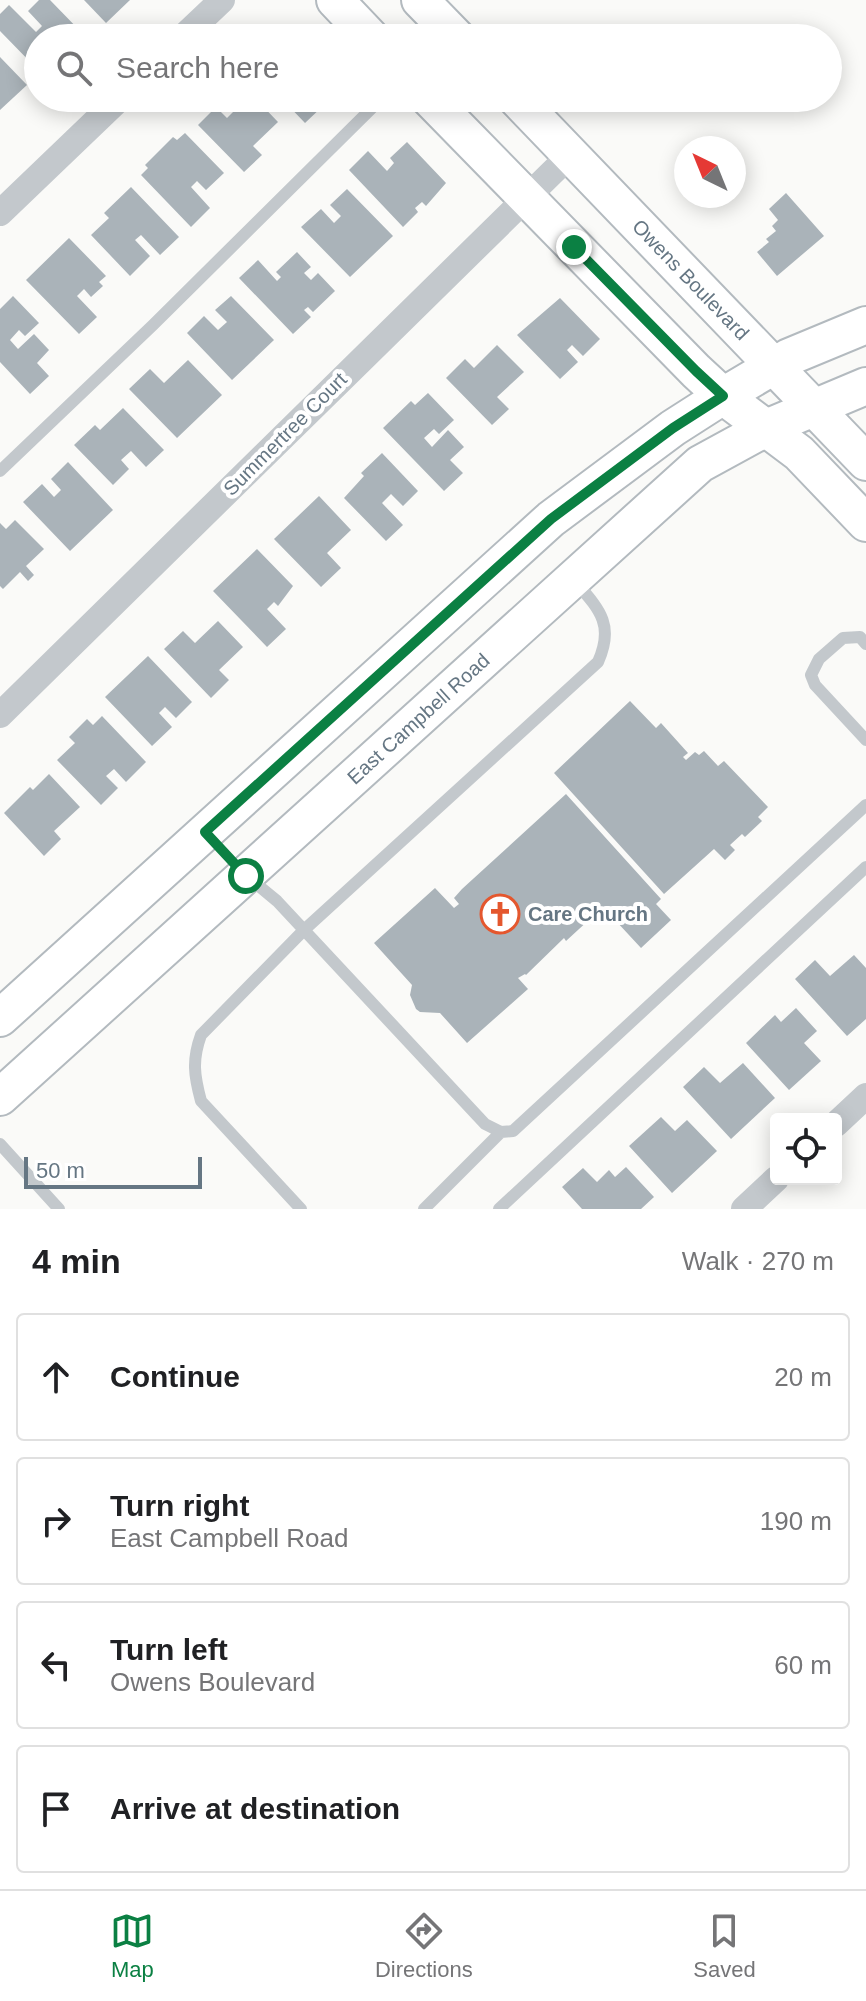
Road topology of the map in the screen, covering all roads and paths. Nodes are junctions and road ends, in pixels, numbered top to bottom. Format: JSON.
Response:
{"nodes":[{"id":1,"x":222,"y":0,"type":"edge"},
{"id":2,"x":335,"y":0,"type":"edge"},
{"id":3,"x":420,"y":0,"type":"edge"},
{"id":4,"x":197,"y":24,"type":"edge"},
{"id":5,"x":358,"y":24,"type":"edge"},
{"id":6,"x":443,"y":24,"type":"edge"},
{"id":7,"x":105,"y":112,"type":"edge"},
{"id":8,"x":368,"y":112,"type":"edge"},
{"id":9,"x":443,"y":112,"type":"edge"},
{"id":10,"x":530,"y":112,"type":"edge"},
{"id":11,"x":571,"y":154,"type":"junction"},
{"id":12,"x":526,"y":198,"type":"junction"},
{"id":13,"x":0,"y":213,"type":"edge"},
{"id":14,"x":866,"y":325,"type":"edge"},
{"id":15,"x":772,"y":366,"type":"junction"},
{"id":16,"x":866,"y":386,"type":"edge"},
{"id":17,"x":723,"y":396,"type":"junction"},
{"id":18,"x":813,"y":408,"type":"junction"},
{"id":19,"x":766,"y":428,"type":"junction"},
{"id":20,"x":866,"y":462,"type":"edge"},
{"id":21,"x":0,"y":471,"type":"edge"},
{"id":22,"x":866,"y":523,"type":"edge"},
{"id":23,"x":572,"y":578,"type":"junction"},
{"id":24,"x":866,"y":644,"type":"edge"},
{"id":25,"x":0,"y":715,"type":"edge"},
{"id":26,"x":866,"y":740,"type":"edge"},
{"id":27,"x":866,"y":805,"type":"edge"},
{"id":28,"x":205,"y":832,"type":"junction"},
{"id":29,"x":866,"y":867,"type":"edge"},
{"id":30,"x":246,"y":876,"type":"junction"},
{"id":31,"x":304,"y":930,"type":"junction"},
{"id":32,"x":0,"y":1018,"type":"edge"},
{"id":33,"x":866,"y":1096,"type":"edge"},
{"id":34,"x":0,"y":1097,"type":"edge"},
{"id":35,"x":842,"y":1118,"type":"edge"},
{"id":36,"x":501,"y":1132,"type":"junction"},
{"id":37,"x":0,"y":1144,"type":"edge"},
{"id":38,"x":770,"y":1185,"type":"edge"},
{"id":39,"x":59,"y":1209,"type":"edge"},
{"id":40,"x":301,"y":1209,"type":"edge"},
{"id":41,"x":424,"y":1209,"type":"edge"},
{"id":42,"x":499,"y":1209,"type":"edge"},
{"id":43,"x":744,"y":1209,"type":"edge"}],
"edges":[{"from":1,"to":4,"type":"street"},
{"from":2,"to":5,"type":"main road"},
{"from":3,"to":6,"type":"main road"},
{"from":7,"to":13,"type":"street"},
{"from":8,"to":21,"type":"lane"},
{"from":9,"to":12,"type":"main road"},
{"from":10,"to":11,"type":"main road","name":"Owens Boulevard"},
{"from":11,"to":12,"type":"street","name":"Summertree Court"},
{"from":11,"to":15,"type":"main road","name":"Owens Boulevard"},
{"from":12,"to":17,"type":"main road"},
{"from":12,"to":25,"type":"street","name":"Summertree Court"},
{"from":14,"to":15,"type":"main road"},
{"from":15,"to":17,"type":"main road"},
{"from":15,"to":18,"type":"main road","name":"Owens Boulevard"},
{"from":16,"to":18,"type":"main road","name":"East Campbell Road"},
{"from":17,"to":19,"type":"main road"},
{"from":17,"to":28,"type":"main road"},
{"from":18,"to":19,"type":"main road","name":"East Campbell Road"},
{"from":18,"to":20,"type":"main road","name":"Owens Boulevard"},
{"from":19,"to":22,"type":"main road"},
{"from":19,"to":23,"type":"main road","name":"East Campbell Road"},
{"from":23,"to":30,"type":"main road","name":"East Campbell Road"},
{"from":23,"to":31,"type":"lane"},
{"from":24,"to":26,"type":"lane"},
{"from":27,"to":36,"type":"lane"},
{"from":28,"to":30,"type":"main road"},
{"from":28,"to":32,"type":"main road"},
{"from":29,"to":42,"type":"lane"},
{"from":30,"to":31,"type":"lane"},
{"from":30,"to":34,"type":"main road","name":"East Campbell Road"},
{"from":31,"to":36,"type":"lane"},
{"from":31,"to":40,"type":"lane"},
{"from":33,"to":35,"type":"street"},
{"from":36,"to":41,"type":"lane"},
{"from":37,"to":39,"type":"lane"},
{"from":38,"to":43,"type":"street"}]}
